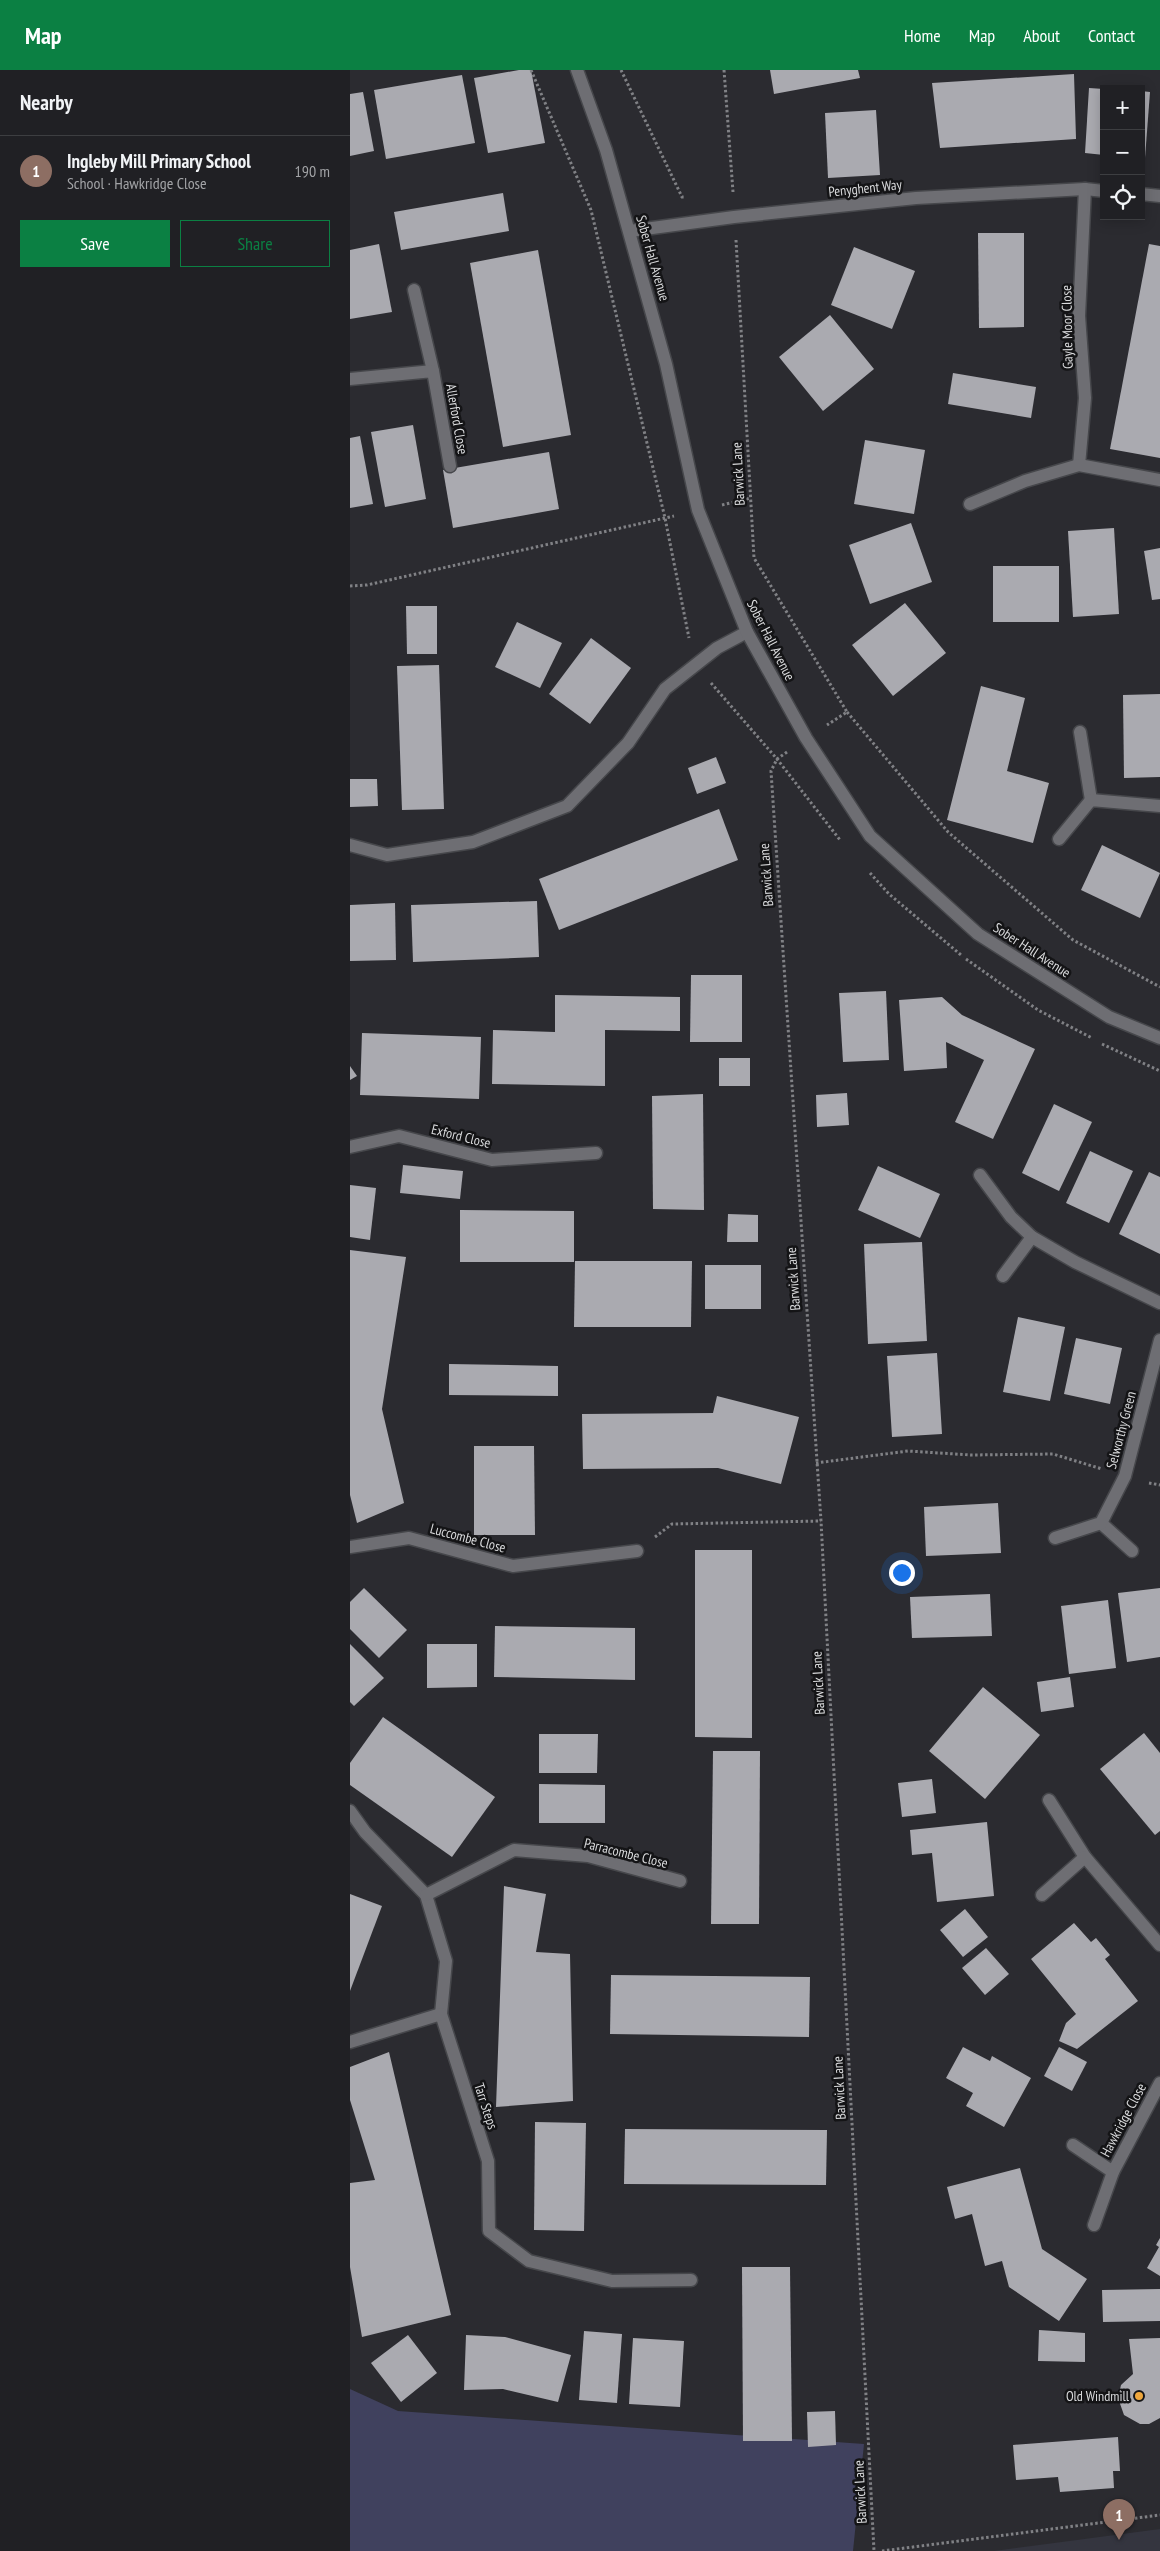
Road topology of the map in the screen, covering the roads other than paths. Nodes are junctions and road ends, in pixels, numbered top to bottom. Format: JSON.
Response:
{"nodes":[{"id":1,"x":577,"y":70,"type":"edge"},
{"id":2,"x":1085,"y":189,"type":"junction"},
{"id":3,"x":1100,"y":190,"type":"edge"},
{"id":4,"x":1145,"y":194,"type":"edge"},
{"id":5,"x":1160,"y":196,"type":"edge"},
{"id":6,"x":630,"y":231,"type":"junction"},
{"id":7,"x":414,"y":290,"type":"dead end"},
{"id":8,"x":433,"y":371,"type":"junction"},
{"id":9,"x":350,"y":380,"type":"edge"},
{"id":10,"x":1079,"y":465,"type":"junction"},
{"id":11,"x":450,"y":466,"type":"dead end"},
{"id":12,"x":1160,"y":480,"type":"edge"},
{"id":13,"x":970,"y":504,"type":"dead end"},
{"id":14,"x":747,"y":632,"type":"junction"},
{"id":15,"x":1080,"y":732,"type":"dead end"},
{"id":16,"x":1091,"y":800,"type":"junction"},
{"id":17,"x":1160,"y":806,"type":"edge"},
{"id":18,"x":1059,"y":839,"type":"dead end"},
{"id":19,"x":350,"y":845,"type":"edge"},
{"id":20,"x":1160,"y":1038,"type":"edge"},
{"id":21,"x":350,"y":1147,"type":"edge"},
{"id":22,"x":596,"y":1153,"type":"dead end"},
{"id":23,"x":980,"y":1175,"type":"dead end"},
{"id":24,"x":1032,"y":1238,"type":"junction"},
{"id":25,"x":1003,"y":1276,"type":"dead end"},
{"id":26,"x":1160,"y":1303,"type":"edge"},
{"id":27,"x":1160,"y":1340,"type":"edge"},
{"id":28,"x":1101,"y":1523,"type":"junction"},
{"id":29,"x":1055,"y":1538,"type":"dead end"},
{"id":30,"x":350,"y":1547,"type":"edge"},
{"id":31,"x":637,"y":1551,"type":"road end"},
{"id":32,"x":1132,"y":1551,"type":"dead end"},
{"id":33,"x":1049,"y":1800,"type":"dead end"},
{"id":34,"x":350,"y":1811,"type":"edge"},
{"id":35,"x":1085,"y":1857,"type":"junction"},
{"id":36,"x":680,"y":1881,"type":"dead end"},
{"id":37,"x":426,"y":1895,"type":"junction"},
{"id":38,"x":1042,"y":1895,"type":"dead end"},
{"id":39,"x":1160,"y":1945,"type":"edge"},
{"id":40,"x":441,"y":2014,"type":"junction"},
{"id":41,"x":350,"y":2042,"type":"edge"},
{"id":42,"x":1160,"y":2083,"type":"edge"},
{"id":43,"x":1073,"y":2145,"type":"dead end"},
{"id":44,"x":1114,"y":2172,"type":"junction"},
{"id":45,"x":1094,"y":2225,"type":"dead end"},
{"id":46,"x":690,"y":2280,"type":"dead end"}],
"edges":[{"from":1,"to":6,"type":"street","name":"Sober Hall Avenue"},
{"from":2,"to":3,"type":"street","name":"Penyghent Way"},
{"from":2,"to":6,"type":"street","name":"Penyghent Way"},
{"from":2,"to":10,"type":"street","name":"Gayle Moor Close"},
{"from":4,"to":5,"type":"street"},
{"from":6,"to":14,"type":"street","name":"Sober Hall Avenue"},
{"from":7,"to":8,"type":"street"},
{"from":8,"to":9,"type":"street","name":"Allerford Close"},
{"from":8,"to":11,"type":"street","name":"Allerford Close"},
{"from":10,"to":12,"type":"street"},
{"from":10,"to":13,"type":"street"},
{"from":14,"to":19,"type":"street"},
{"from":14,"to":20,"type":"street","name":"Sober Hall Avenue"},
{"from":15,"to":16,"type":"street"},
{"from":16,"to":17,"type":"street"},
{"from":16,"to":18,"type":"street"},
{"from":21,"to":22,"type":"street","name":"Exford Close"},
{"from":23,"to":24,"type":"street"},
{"from":24,"to":25,"type":"street"},
{"from":24,"to":26,"type":"street"},
{"from":27,"to":28,"type":"street","name":"Selworthy Green"},
{"from":28,"to":29,"type":"street"},
{"from":28,"to":32,"type":"street"},
{"from":30,"to":31,"type":"street","name":"Luccombe Close"},
{"from":33,"to":35,"type":"street"},
{"from":34,"to":37,"type":"street","name":"Tarr Steps"},
{"from":35,"to":38,"type":"street"},
{"from":35,"to":39,"type":"street"},
{"from":36,"to":37,"type":"street","name":"Parracombe Close"},
{"from":37,"to":40,"type":"street","name":"Tarr Steps"},
{"from":40,"to":41,"type":"street"},
{"from":40,"to":46,"type":"street","name":"Tarr Steps"},
{"from":42,"to":44,"type":"street","name":"Hawkridge Close"},
{"from":43,"to":44,"type":"street","name":"Hawkridge Close"},
{"from":44,"to":45,"type":"street","name":"Hawkridge Close"}]}
